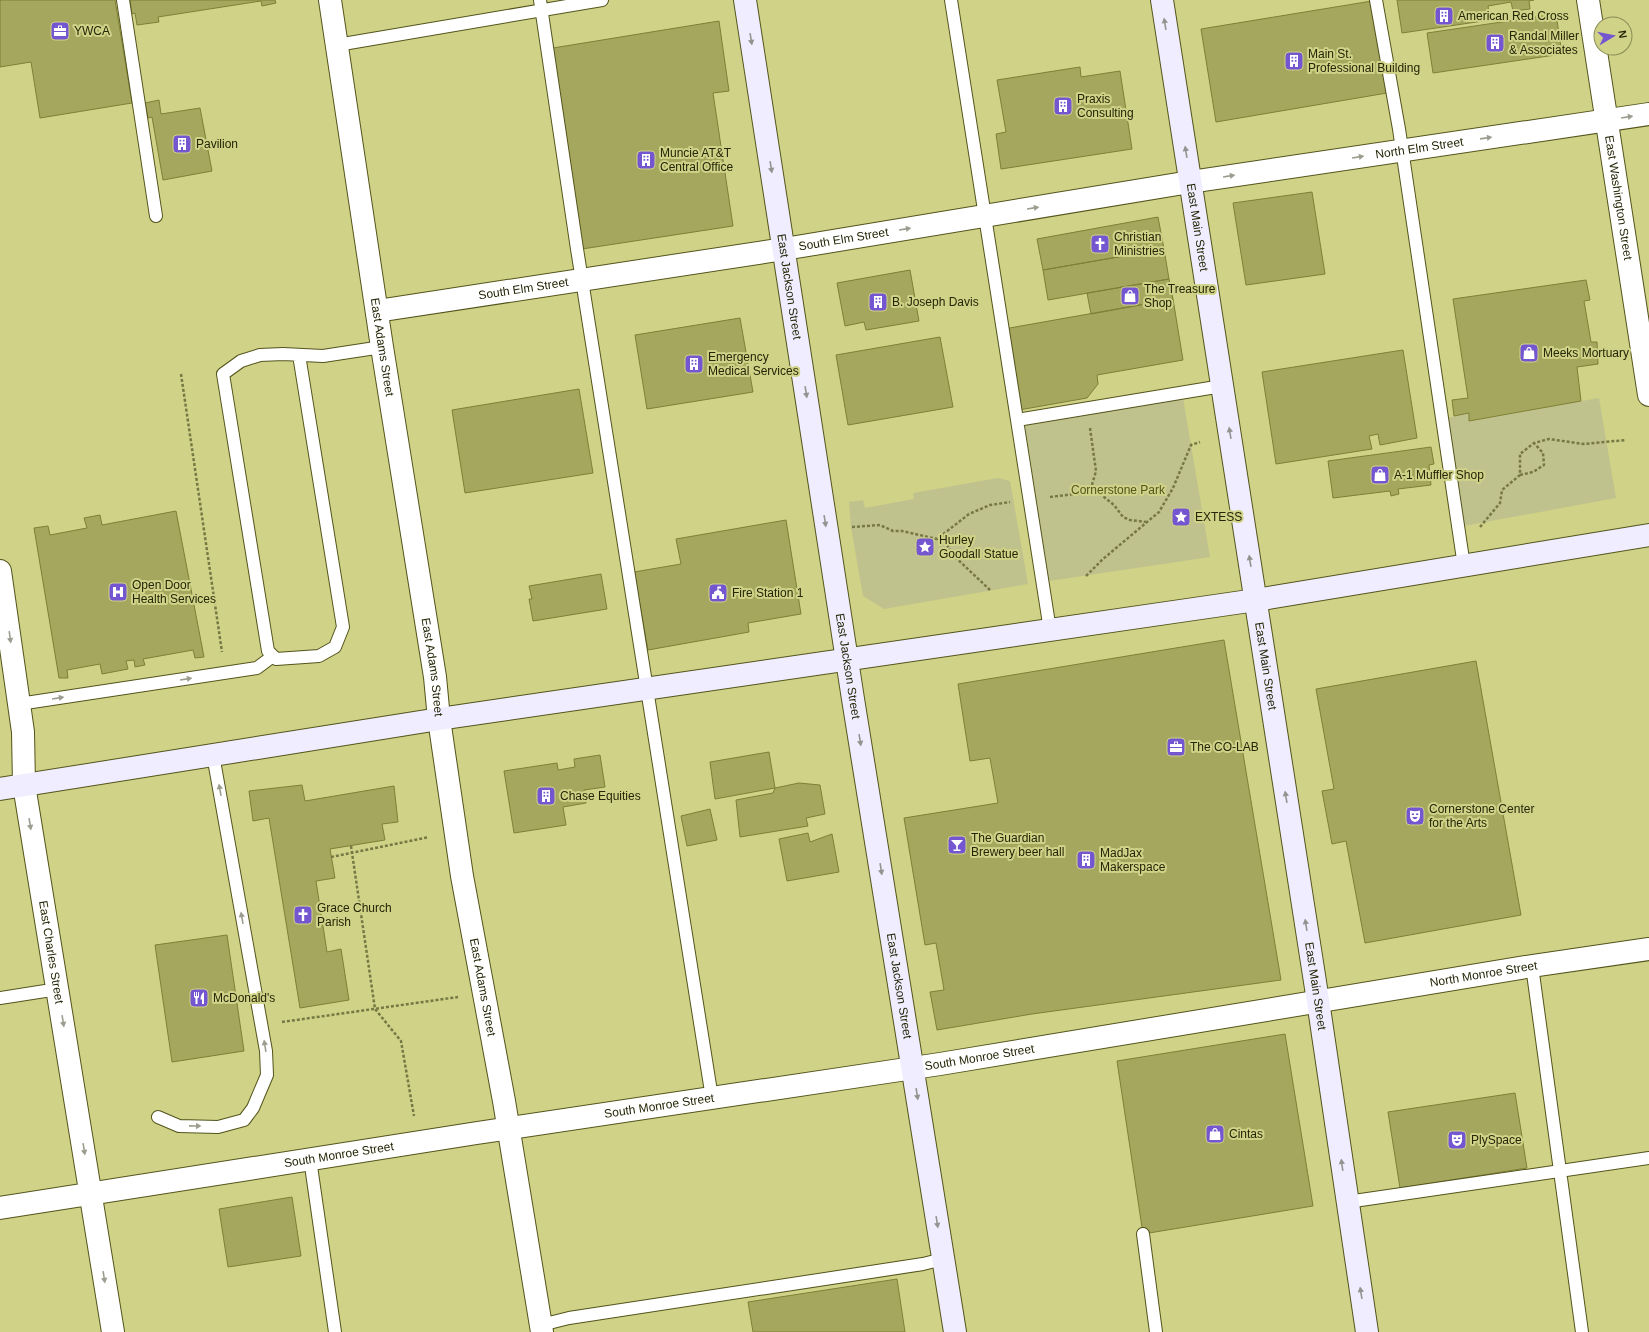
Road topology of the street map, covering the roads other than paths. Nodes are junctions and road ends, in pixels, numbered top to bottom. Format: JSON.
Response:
{"nodes":[{"id":1,"x":123,"y":0,"type":"edge"},
{"id":2,"x":330,"y":0,"type":"edge"},
{"id":3,"x":602,"y":0,"type":"edge"},
{"id":4,"x":745,"y":0,"type":"edge"},
{"id":5,"x":951,"y":0,"type":"edge"},
{"id":6,"x":1162,"y":0,"type":"edge"},
{"id":7,"x":1376,"y":0,"type":"edge"},
{"id":8,"x":1588,"y":0,"type":"edge"},
{"id":9,"x":541,"y":5,"type":"edge"},
{"id":10,"x":337,"y":45,"type":"junction"},
{"id":11,"x":1649,"y":114,"type":"edge"},
{"id":12,"x":1606,"y":120,"type":"junction"},
{"id":13,"x":1402,"y":150,"type":"junction"},
{"id":14,"x":1190,"y":182,"type":"junction"},
{"id":15,"x":156,"y":216,"type":"dead end"},
{"id":16,"x":984,"y":216,"type":"junction"},
{"id":17,"x":784,"y":249,"type":"junction"},
{"id":18,"x":582,"y":280,"type":"junction"},
{"id":19,"x":377,"y":311,"type":"junction"},
{"id":20,"x":382,"y":347,"type":"junction"},
{"id":21,"x":299,"y":355,"type":"junction"},
{"id":22,"x":1222,"y":386,"type":"junction"},
{"id":23,"x":1649,"y":395,"type":"edge"},
{"id":24,"x":1017,"y":420,"type":"junction"},
{"id":25,"x":1649,"y":535,"type":"edge"},
{"id":26,"x":1464,"y":566,"type":"junction"},
{"id":27,"x":0,"y":571,"type":"edge"},
{"id":28,"x":1256,"y":600,"type":"junction"},
{"id":29,"x":1050,"y":630,"type":"junction"},
{"id":30,"x":273,"y":656,"type":"junction"},
{"id":31,"x":847,"y":660,"type":"junction"},
{"id":32,"x":648,"y":689,"type":"junction"},
{"id":33,"x":19,"y":704,"type":"junction"},
{"id":34,"x":439,"y":719,"type":"junction"},
{"id":35,"x":213,"y":755,"type":"junction"},
{"id":36,"x":24,"y":785,"type":"junction"},
{"id":37,"x":0,"y":789,"type":"edge"},
{"id":38,"x":1649,"y":949,"type":"edge"},
{"id":39,"x":1532,"y":966,"type":"junction"},
{"id":40,"x":58,"y":989,"type":"junction"},
{"id":41,"x":0,"y":998,"type":"edge"},
{"id":42,"x":1318,"y":1001,"type":"junction"},
{"id":43,"x":913,"y":1068,"type":"junction"},
{"id":44,"x":712,"y":1098,"type":"junction"},
{"id":45,"x":158,"y":1117,"type":"dead end"},
{"id":46,"x":508,"y":1129,"type":"junction"},
{"id":47,"x":1649,"y":1158,"type":"edge"},
{"id":48,"x":310,"y":1159,"type":"junction"},
{"id":49,"x":1560,"y":1171,"type":"junction"},
{"id":50,"x":91,"y":1194,"type":"junction"},
{"id":51,"x":1347,"y":1202,"type":"junction"},
{"id":52,"x":0,"y":1208,"type":"edge"},
{"id":53,"x":1143,"y":1234,"type":"dead end"},
{"id":54,"x":943,"y":1258,"type":"junction"},
{"id":55,"x":541,"y":1328,"type":"edge"},
{"id":56,"x":113,"y":1332,"type":"edge"},
{"id":57,"x":335,"y":1332,"type":"edge"},
{"id":58,"x":955,"y":1332,"type":"edge"},
{"id":59,"x":1156,"y":1332,"type":"edge"},
{"id":60,"x":1367,"y":1332,"type":"edge"},
{"id":61,"x":1582,"y":1332,"type":"edge"}],
"edges":[{"from":1,"to":15,"type":"lane"},
{"from":2,"to":10,"type":"street","name":"East Adams Street"},
{"from":3,"to":9,"type":"lane"},
{"from":4,"to":17,"type":"main road","name":"East Jackson Street","one_way":true},
{"from":5,"to":16,"type":"lane"},
{"from":14,"to":6,"type":"main road","name":"East Main Street","one_way":true},
{"from":7,"to":13,"type":"lane"},
{"from":8,"to":12,"type":"street","name":"East Washington Street"},
{"from":9,"to":10,"type":"lane"},
{"from":9,"to":18,"type":"lane"},
{"from":10,"to":19,"type":"street","name":"East Adams Street"},
{"from":12,"to":11,"type":"street","name":"North Elm Street","one_way":true},
{"from":13,"to":12,"type":"street","name":"North Elm Street","one_way":true},
{"from":12,"to":23,"type":"street","name":"East Washington Street"},
{"from":14,"to":13,"type":"street","name":"North Elm Street","one_way":true},
{"from":13,"to":26,"type":"lane"},
{"from":16,"to":14,"type":"street","name":"South Elm Street","one_way":true},
{"from":14,"to":22,"type":"main road","name":"East Main Street"},
{"from":17,"to":16,"type":"street","name":"South Elm Street","one_way":true},
{"from":16,"to":24,"type":"lane"},
{"from":17,"to":18,"type":"street","name":"South Elm Street"},
{"from":17,"to":31,"type":"main road","name":"East Jackson Street","one_way":true},
{"from":18,"to":19,"type":"street","name":"South Elm Street"},
{"from":18,"to":32,"type":"lane"},
{"from":19,"to":20,"type":"street","name":"East Adams Street"},
{"from":20,"to":21,"type":"lane"},
{"from":20,"to":34,"type":"street","name":"East Adams Street"},
{"from":21,"to":30,"type":"lane"},
{"from":21,"to":30,"type":"lane"},
{"from":22,"to":24,"type":"lane"},
{"from":28,"to":22,"type":"main road","name":"East Main Street","one_way":true},
{"from":24,"to":29,"type":"lane"},
{"from":25,"to":26,"type":"main road"},
{"from":26,"to":28,"type":"main road"},
{"from":27,"to":33,"type":"street","name":"East Charles Street","one_way":true},
{"from":28,"to":29,"type":"main road"},
{"from":42,"to":28,"type":"main road","name":"East Main Street","one_way":true},
{"from":29,"to":31,"type":"main road"},
{"from":33,"to":30,"type":"lane","one_way":true},
{"from":31,"to":32,"type":"main road"},
{"from":31,"to":43,"type":"main road","name":"East Jackson Street","one_way":true},
{"from":32,"to":34,"type":"main road"},
{"from":32,"to":44,"type":"lane"},
{"from":33,"to":36,"type":"street","name":"East Charles Street"},
{"from":34,"to":35,"type":"main road"},
{"from":34,"to":46,"type":"street","name":"East Adams Street"},
{"from":35,"to":36,"type":"main road"},
{"from":45,"to":35,"type":"lane","one_way":true},
{"from":36,"to":37,"type":"main road"},
{"from":36,"to":40,"type":"street","name":"East Charles Street","one_way":true},
{"from":38,"to":39,"type":"street","name":"North Monroe Street"},
{"from":39,"to":42,"type":"street","name":"North Monroe Street"},
{"from":39,"to":49,"type":"lane"},
{"from":40,"to":41,"type":"lane"},
{"from":40,"to":50,"type":"street","name":"East Charles Street","one_way":true},
{"from":42,"to":43,"type":"street","name":"South Monroe Street"},
{"from":51,"to":42,"type":"main road","name":"East Main Street","one_way":true},
{"from":43,"to":44,"type":"street","name":"South Monroe Street"},
{"from":43,"to":54,"type":"main road","name":"East Jackson Street","one_way":true},
{"from":44,"to":46,"type":"street","name":"South Monroe Street"},
{"from":46,"to":48,"type":"street","name":"South Monroe Street"},
{"from":46,"to":55,"type":"street","name":"East Adams Street"},
{"from":47,"to":49,"type":"lane"},
{"from":48,"to":50,"type":"street","name":"South Monroe Street"},
{"from":48,"to":57,"type":"lane"},
{"from":49,"to":51,"type":"lane"},
{"from":49,"to":61,"type":"lane"},
{"from":50,"to":52,"type":"street","name":"South Monroe Street"},
{"from":50,"to":56,"type":"street","name":"East Charles Street","one_way":true},
{"from":60,"to":51,"type":"main road","name":"East Main Street","one_way":true},
{"from":53,"to":59,"type":"lane"},
{"from":54,"to":55,"type":"lane"},
{"from":54,"to":58,"type":"main road","name":"East Jackson Street"}]}
